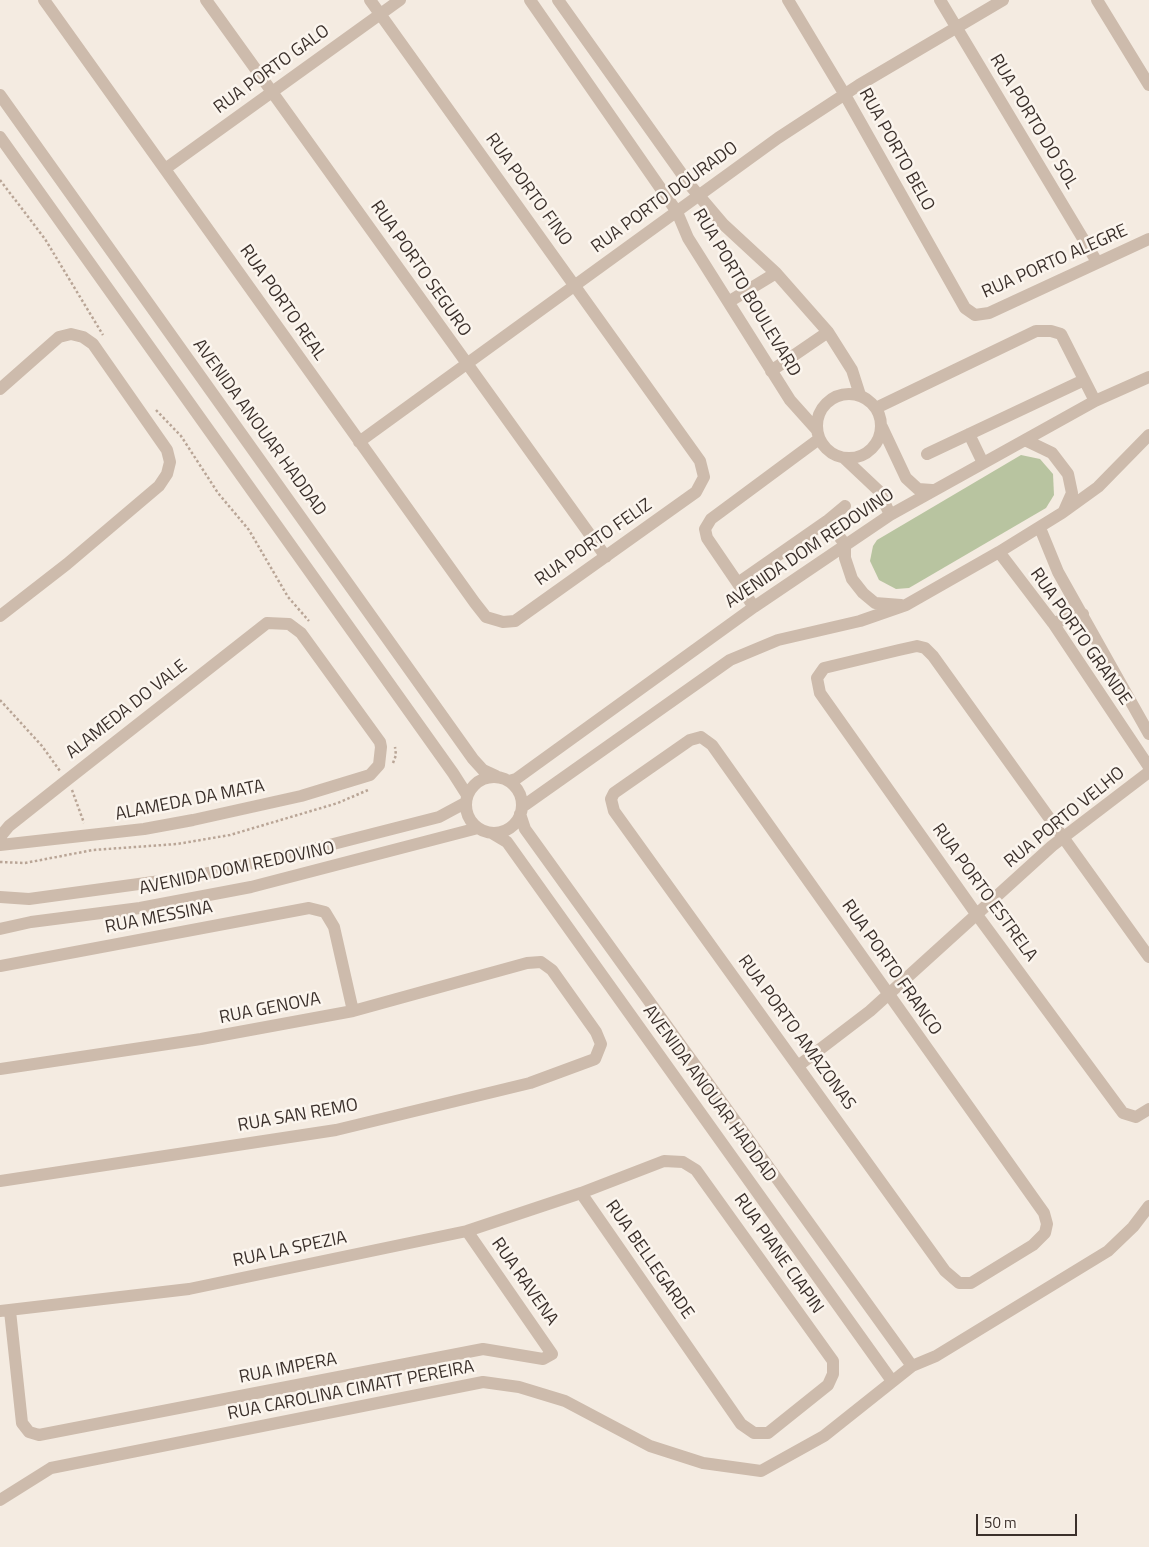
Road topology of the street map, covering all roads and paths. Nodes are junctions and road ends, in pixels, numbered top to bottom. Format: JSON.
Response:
{"nodes":[{"id":1,"x":44,"y":0,"type":"edge"},
{"id":2,"x":206,"y":0,"type":"edge"},
{"id":3,"x":370,"y":0,"type":"edge"},
{"id":4,"x":400,"y":0,"type":"edge"},
{"id":5,"x":530,"y":0,"type":"edge"},
{"id":6,"x":558,"y":0,"type":"edge"},
{"id":7,"x":788,"y":0,"type":"edge"},
{"id":8,"x":940,"y":0,"type":"edge"},
{"id":9,"x":1003,"y":0,"type":"edge"},
{"id":10,"x":1097,"y":0,"type":"edge"},
{"id":11,"x":380,"y":14,"type":"junction"},
{"id":12,"x":956,"y":28,"type":"junction"},
{"id":13,"x":1149,"y":85,"type":"edge"},
{"id":14,"x":273,"y":91,"type":"junction"},
{"id":15,"x":0,"y":95,"type":"edge"},
{"id":16,"x":845,"y":95,"type":"junction"},
{"id":17,"x":0,"y":137,"type":"edge"},
{"id":18,"x":165,"y":169,"type":"junction"},
{"id":19,"x":0,"y":180,"type":"edge"},
{"id":20,"x":698,"y":194,"type":"junction"},
{"id":21,"x":677,"y":212,"type":"junction"},
{"id":22,"x":1149,"y":239,"type":"edge"},
{"id":23,"x":1097,"y":262,"type":"junction"},
{"id":24,"x":776,"y":273,"type":"junction"},
{"id":25,"x":575,"y":286,"type":"junction"},
{"id":26,"x":730,"y":302,"type":"junction"},
{"id":27,"x":975,"y":315,"type":"joint"},
{"id":28,"x":828,"y":332,"type":"junction"},
{"id":29,"x":105,"y":338,"type":"dead end"},
{"id":30,"x":466,"y":365,"type":"junction"},
{"id":31,"x":771,"y":371,"type":"junction"},
{"id":32,"x":1149,"y":376,"type":"edge"},
{"id":33,"x":1084,"y":380,"type":"junction"},
{"id":34,"x":0,"y":389,"type":"edge"},
{"id":35,"x":860,"y":395,"type":"junction"},
{"id":36,"x":1095,"y":401,"type":"junction"},
{"id":37,"x":154,"y":407,"type":"dead end"},
{"id":38,"x":876,"y":408,"type":"junction"},
{"id":39,"x":882,"y":427,"type":"junction"},
{"id":40,"x":818,"y":434,"type":"junction"},
{"id":41,"x":969,"y":434,"type":"junction"},
{"id":42,"x":1149,"y":435,"type":"edge"},
{"id":43,"x":1025,"y":440,"type":"junction"},
{"id":44,"x":359,"y":442,"type":"junction"},
{"id":45,"x":927,"y":454,"type":"dead end"},
{"id":46,"x":845,"y":459,"type":"junction"},
{"id":47,"x":983,"y":463,"type":"junction"},
{"id":48,"x":704,"y":477,"type":"joint"},
{"id":49,"x":932,"y":490,"type":"junction"},
{"id":50,"x":846,"y":506,"type":"dead end"},
{"id":51,"x":1062,"y":513,"type":"junction"},
{"id":52,"x":890,"y":515,"type":"junction"},
{"id":53,"x":827,"y":521,"type":"junction"},
{"id":54,"x":1040,"y":528,"type":"junction"},
{"id":55,"x":845,"y":544,"type":"junction"},
{"id":56,"x":999,"y":552,"type":"junction"},
{"id":57,"x":606,"y":556,"type":"junction"},
{"id":58,"x":738,"y":583,"type":"junction"},
{"id":59,"x":906,"y":605,"type":"junction"},
{"id":60,"x":754,"y":607,"type":"junction"},
{"id":61,"x":1083,"y":614,"type":"junction"},
{"id":62,"x":0,"y":616,"type":"edge"},
{"id":63,"x":496,"y":621,"type":"joint"},
{"id":64,"x":281,"y":622,"type":"joint"},
{"id":65,"x":1053,"y":623,"type":"junction"},
{"id":66,"x":314,"y":628,"type":"dead end"},
{"id":67,"x":0,"y":700,"type":"edge"},
{"id":68,"x":1149,"y":734,"type":"edge"},
{"id":69,"x":394,"y":740,"type":"dead end"},
{"id":70,"x":392,"y":764,"type":"dead end"},
{"id":71,"x":1149,"y":767,"type":"edge"},
{"id":72,"x":1149,"y":772,"type":"edge"},
{"id":73,"x":496,"y":776,"type":"junction"},
{"id":74,"x":67,"y":780,"type":"junction"},
{"id":75,"x":509,"y":781,"type":"junction"},
{"id":76,"x":372,"y":788,"type":"dead end"},
{"id":77,"x":466,"y":799,"type":"junction"},
{"id":78,"x":611,"y":799,"type":"joint"},
{"id":79,"x":521,"y":810,"type":"junction"},
{"id":80,"x":478,"y":828,"type":"junction"},
{"id":81,"x":492,"y":833,"type":"junction"},
{"id":82,"x":89,"y":836,"type":"junction"},
{"id":83,"x":0,"y":837,"type":"edge"},
{"id":84,"x":1064,"y":838,"type":"junction"},
{"id":85,"x":0,"y":845,"type":"edge"},
{"id":86,"x":91,"y":851,"type":"junction"},
{"id":87,"x":0,"y":862,"type":"edge"},
{"id":88,"x":0,"y":897,"type":"edge"},
{"id":89,"x":977,"y":914,"type":"junction"},
{"id":90,"x":0,"y":928,"type":"edge"},
{"id":91,"x":1149,"y":958,"type":"edge"},
{"id":92,"x":0,"y":966,"type":"edge"},
{"id":93,"x":888,"y":994,"type":"junction"},
{"id":94,"x":353,"y":1011,"type":"junction"},
{"id":95,"x":595,"y":1058,"type":"joint"},
{"id":96,"x":798,"y":1066,"type":"junction"},
{"id":97,"x":0,"y":1068,"type":"edge"},
{"id":98,"x":1149,"y":1109,"type":"edge"},
{"id":99,"x":683,"y":1162,"type":"joint"},
{"id":100,"x":0,"y":1181,"type":"edge"},
{"id":101,"x":580,"y":1193,"type":"junction"},
{"id":102,"x":1149,"y":1206,"type":"edge"},
{"id":103,"x":467,"y":1231,"type":"junction"},
{"id":104,"x":959,"y":1283,"type":"joint"},
{"id":105,"x":5,"y":1311,"type":"edge"},
{"id":106,"x":552,"y":1354,"type":"joint"},
{"id":107,"x":912,"y":1366,"type":"junction"},
{"id":108,"x":892,"y":1381,"type":"junction"},
{"id":109,"x":754,"y":1433,"type":"joint"},
{"id":110,"x":0,"y":1500,"type":"edge"}],
"edges":[{"from":1,"to":18,"type":"street","name":"RUA PORTO REAL"},
{"from":2,"to":14,"type":"street","name":"RUA PORTO SEGURO"},
{"from":3,"to":11,"type":"street","name":"RUA PORTO FINO"},
{"from":4,"to":11,"type":"street","name":"RUA PORTO GALO"},
{"from":5,"to":21,"type":"street","name":"RUA PORTO BOULEVARD"},
{"from":6,"to":20,"type":"street","name":"RUA PORTO BOULEVARD"},
{"from":7,"to":16,"type":"street","name":"RUA PORTO BELO"},
{"from":8,"to":12,"type":"street","name":"RUA PORTO DO SOL"},
{"from":9,"to":12,"type":"street","name":"RUA PORTO DOURADO"},
{"from":10,"to":13,"type":"street"},
{"from":11,"to":14,"type":"street","name":"RUA PORTO GALO"},
{"from":11,"to":25,"type":"street","name":"RUA PORTO FINO"},
{"from":12,"to":16,"type":"street","name":"RUA PORTO DOURADO"},
{"from":12,"to":23,"type":"street","name":"RUA PORTO DO SOL"},
{"from":14,"to":18,"type":"street","name":"RUA PORTO GALO"},
{"from":14,"to":30,"type":"street","name":"RUA PORTO SEGURO"},
{"from":15,"to":73,"type":"street","name":"AVENIDA ANOUAR HADDAD"},
{"from":16,"to":20,"type":"street","name":"RUA PORTO DOURADO"},
{"from":16,"to":27,"type":"street","name":"RUA PORTO BELO"},
{"from":17,"to":77,"type":"street"},
{"from":18,"to":44,"type":"street","name":"RUA PORTO REAL"},
{"from":19,"to":29,"type":"path"},
{"from":20,"to":21,"type":"street","name":"RUA PORTO DOURADO"},
{"from":20,"to":24,"type":"street","name":"RUA PORTO BOULEVARD"},
{"from":21,"to":25,"type":"street","name":"RUA PORTO DOURADO"},
{"from":21,"to":26,"type":"street","name":"RUA PORTO BOULEVARD"},
{"from":22,"to":23,"type":"street","name":"RUA PORTO ALEGRE"},
{"from":23,"to":27,"type":"street","name":"RUA PORTO ALEGRE"},
{"from":24,"to":26,"type":"street"},
{"from":24,"to":28,"type":"street","name":"RUA PORTO BOULEVARD"},
{"from":25,"to":30,"type":"street","name":"RUA PORTO DOURADO"},
{"from":25,"to":48,"type":"street","name":"RUA PORTO FINO"},
{"from":26,"to":31,"type":"street","name":"RUA PORTO BOULEVARD"},
{"from":28,"to":31,"type":"street"},
{"from":28,"to":35,"type":"street","name":"RUA PORTO BOULEVARD"},
{"from":30,"to":44,"type":"street","name":"RUA PORTO DOURADO"},
{"from":30,"to":57,"type":"street","name":"RUA PORTO SEGURO"},
{"from":31,"to":40,"type":"street","name":"RUA PORTO BOULEVARD"},
{"from":32,"to":36,"type":"street","name":"AVENIDA DOM REDOVINO"},
{"from":33,"to":36,"type":"street"},
{"from":33,"to":38,"type":"street"},
{"from":33,"to":41,"type":"street"},
{"from":34,"to":62,"type":"street"},
{"from":35,"to":38,"type":"street"},
{"from":35,"to":40,"type":"street"},
{"from":36,"to":43,"type":"street","name":"AVENIDA DOM REDOVINO"},
{"from":37,"to":66,"type":"path"},
{"from":38,"to":39,"type":"street"},
{"from":39,"to":46,"type":"street"},
{"from":39,"to":49,"type":"street"},
{"from":40,"to":46,"type":"street"},
{"from":40,"to":58,"type":"street"},
{"from":41,"to":45,"type":"street"},
{"from":41,"to":47,"type":"street"},
{"from":42,"to":51,"type":"street"},
{"from":43,"to":47,"type":"street","name":"AVENIDA DOM REDOVINO"},
{"from":43,"to":51,"type":"street"},
{"from":44,"to":63,"type":"street","name":"RUA PORTO REAL"},
{"from":46,"to":52,"type":"street"},
{"from":47,"to":49,"type":"street","name":"AVENIDA DOM REDOVINO"},
{"from":48,"to":57,"type":"street","name":"RUA PORTO FELIZ"},
{"from":49,"to":52,"type":"street","name":"AVENIDA DOM REDOVINO"},
{"from":50,"to":53,"type":"street"},
{"from":51,"to":54,"type":"street"},
{"from":52,"to":55,"type":"street","name":"AVENIDA DOM REDOVINO"},
{"from":53,"to":55,"type":"street"},
{"from":53,"to":58,"type":"street"},
{"from":54,"to":56,"type":"street"},
{"from":54,"to":61,"type":"street","name":"RUA PORTO GRANDE"},
{"from":55,"to":59,"type":"street"},
{"from":55,"to":60,"type":"street","name":"AVENIDA DOM REDOVINO"},
{"from":56,"to":59,"type":"street"},
{"from":56,"to":65,"type":"street","name":"RUA PORTO GRANDE"},
{"from":57,"to":63,"type":"street","name":"RUA PORTO FELIZ"},
{"from":58,"to":60,"type":"street"},
{"from":59,"to":79,"type":"street"},
{"from":60,"to":75,"type":"street","name":"AVENIDA DOM REDOVINO"},
{"from":61,"to":65,"type":"street"},
{"from":61,"to":68,"type":"street","name":"RUA PORTO GRANDE"},
{"from":64,"to":74,"type":"street","name":"ALAMEDA DO VALE"},
{"from":64,"to":82,"type":"street","name":"ALAMEDA DA MATA"},
{"from":65,"to":71,"type":"street","name":"RUA PORTO GRANDE"},
{"from":67,"to":74,"type":"path"},
{"from":69,"to":70,"type":"path"},
{"from":72,"to":84,"type":"street","name":"RUA PORTO VELHO"},
{"from":73,"to":75,"type":"street"},
{"from":73,"to":77,"type":"street","name":"AVENIDA DOM REDOVINO"},
{"from":74,"to":82,"type":"path"},
{"from":74,"to":83,"type":"street","name":"ALAMEDA DO VALE"},
{"from":75,"to":79,"type":"street"},
{"from":76,"to":86,"type":"path"},
{"from":77,"to":80,"type":"street"},
{"from":77,"to":88,"type":"street","name":"AVENIDA DOM REDOVINO"},
{"from":78,"to":93,"type":"street","name":"RUA PORTO FRANCO"},
{"from":78,"to":96,"type":"street","name":"RUA PORTO AMAZONAS"},
{"from":79,"to":81,"type":"street"},
{"from":79,"to":107,"type":"street","name":"AVENIDA ANOUAR HADDAD"},
{"from":80,"to":81,"type":"street"},
{"from":80,"to":90,"type":"street","name":"AVENIDA DOM REDOVINO"},
{"from":81,"to":108,"type":"street","name":"AVENIDA ANOUAR HADDAD"},
{"from":82,"to":85,"type":"street","name":"ALAMEDA DA MATA"},
{"from":82,"to":86,"type":"path"},
{"from":84,"to":89,"type":"street","name":"RUA PORTO VELHO"},
{"from":84,"to":89,"type":"street","name":"RUA PORTO ESTRELA"},
{"from":84,"to":91,"type":"street"},
{"from":86,"to":87,"type":"path"},
{"from":89,"to":93,"type":"street","name":"RUA PORTO VELHO"},
{"from":89,"to":98,"type":"street","name":"RUA PORTO ESTRELA"},
{"from":92,"to":94,"type":"street","name":"RUA MESSINA"},
{"from":93,"to":96,"type":"street","name":"RUA PORTO VELHO"},
{"from":93,"to":104,"type":"street","name":"RUA PORTO FRANCO"},
{"from":94,"to":95,"type":"street","name":"RUA GENOVA"},
{"from":94,"to":97,"type":"street","name":"RUA GENOVA"},
{"from":95,"to":100,"type":"street","name":"RUA SAN REMO"},
{"from":96,"to":104,"type":"street","name":"RUA PORTO AMAZONAS"},
{"from":99,"to":101,"type":"street","name":"RUA BELLEGARDE"},
{"from":99,"to":109,"type":"street","name":"RUA PIANE CIAPIN"},
{"from":101,"to":103,"type":"street","name":"RUA LA SPEZIA"},
{"from":101,"to":109,"type":"street","name":"RUA BELLEGARDE"},
{"from":102,"to":107,"type":"street","name":"RUA CAROLINA CIMATT PEREIRA"},
{"from":103,"to":105,"type":"street","name":"RUA LA SPEZIA"},
{"from":103,"to":106,"type":"street","name":"RUA RAVENA"},
{"from":105,"to":106,"type":"street","name":"RUA IMPERA"},
{"from":107,"to":108,"type":"street","name":"RUA CAROLINA CIMATT PEREIRA"},
{"from":108,"to":110,"type":"street","name":"RUA CAROLINA CIMATT PEREIRA"}]}
